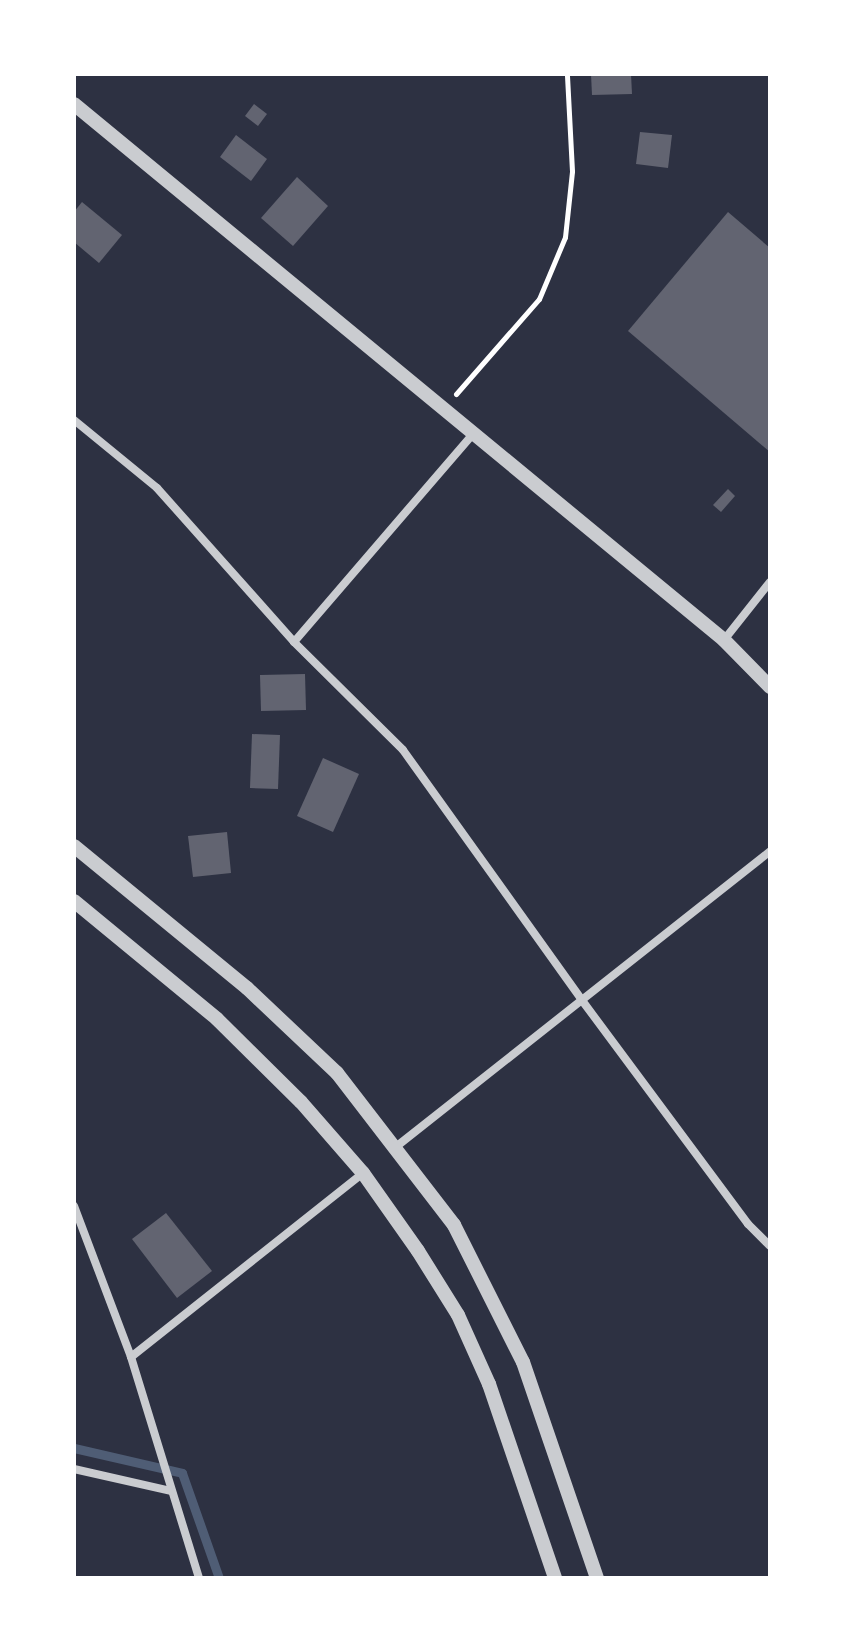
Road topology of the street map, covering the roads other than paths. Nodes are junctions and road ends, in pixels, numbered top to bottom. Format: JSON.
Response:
{"nodes":[{"id":1,"x":74,"y":104,"type":"edge"},
{"id":2,"x":74,"y":420,"type":"edge"},
{"id":3,"x":472,"y":435,"type":"junction"},
{"id":4,"x":770,"y":582,"type":"edge"},
{"id":5,"x":724,"y":640,"type":"junction"},
{"id":6,"x":294,"y":642,"type":"junction"},
{"id":7,"x":770,"y":687,"type":"edge"},
{"id":8,"x":74,"y":846,"type":"edge"},
{"id":9,"x":770,"y":851,"type":"edge"},
{"id":10,"x":74,"y":901,"type":"edge"},
{"id":11,"x":581,"y":999,"type":"junction"},
{"id":12,"x":397,"y":1146,"type":"junction"},
{"id":13,"x":363,"y":1173,"type":"junction"},
{"id":14,"x":74,"y":1206,"type":"edge"},
{"id":15,"x":770,"y":1246,"type":"edge"},
{"id":16,"x":131,"y":1357,"type":"junction"},
{"id":17,"x":74,"y":1469,"type":"edge"},
{"id":18,"x":171,"y":1491,"type":"junction"},
{"id":19,"x":199,"y":1578,"type":"edge"},
{"id":20,"x":555,"y":1578,"type":"edge"},
{"id":21,"x":597,"y":1578,"type":"edge"}],
"edges":[{"from":1,"to":3,"type":"street"},
{"from":2,"to":6,"type":"street"},
{"from":3,"to":5,"type":"street"},
{"from":3,"to":6,"type":"street"},
{"from":4,"to":5,"type":"street"},
{"from":5,"to":7,"type":"street"},
{"from":6,"to":11,"type":"street"},
{"from":8,"to":12,"type":"street"},
{"from":9,"to":11,"type":"street"},
{"from":10,"to":13,"type":"street"},
{"from":11,"to":12,"type":"street"},
{"from":11,"to":15,"type":"street"},
{"from":12,"to":21,"type":"street"},
{"from":13,"to":16,"type":"street"},
{"from":13,"to":20,"type":"street"},
{"from":14,"to":16,"type":"street"},
{"from":16,"to":18,"type":"street"},
{"from":17,"to":18,"type":"street"},
{"from":18,"to":19,"type":"street"}]}
